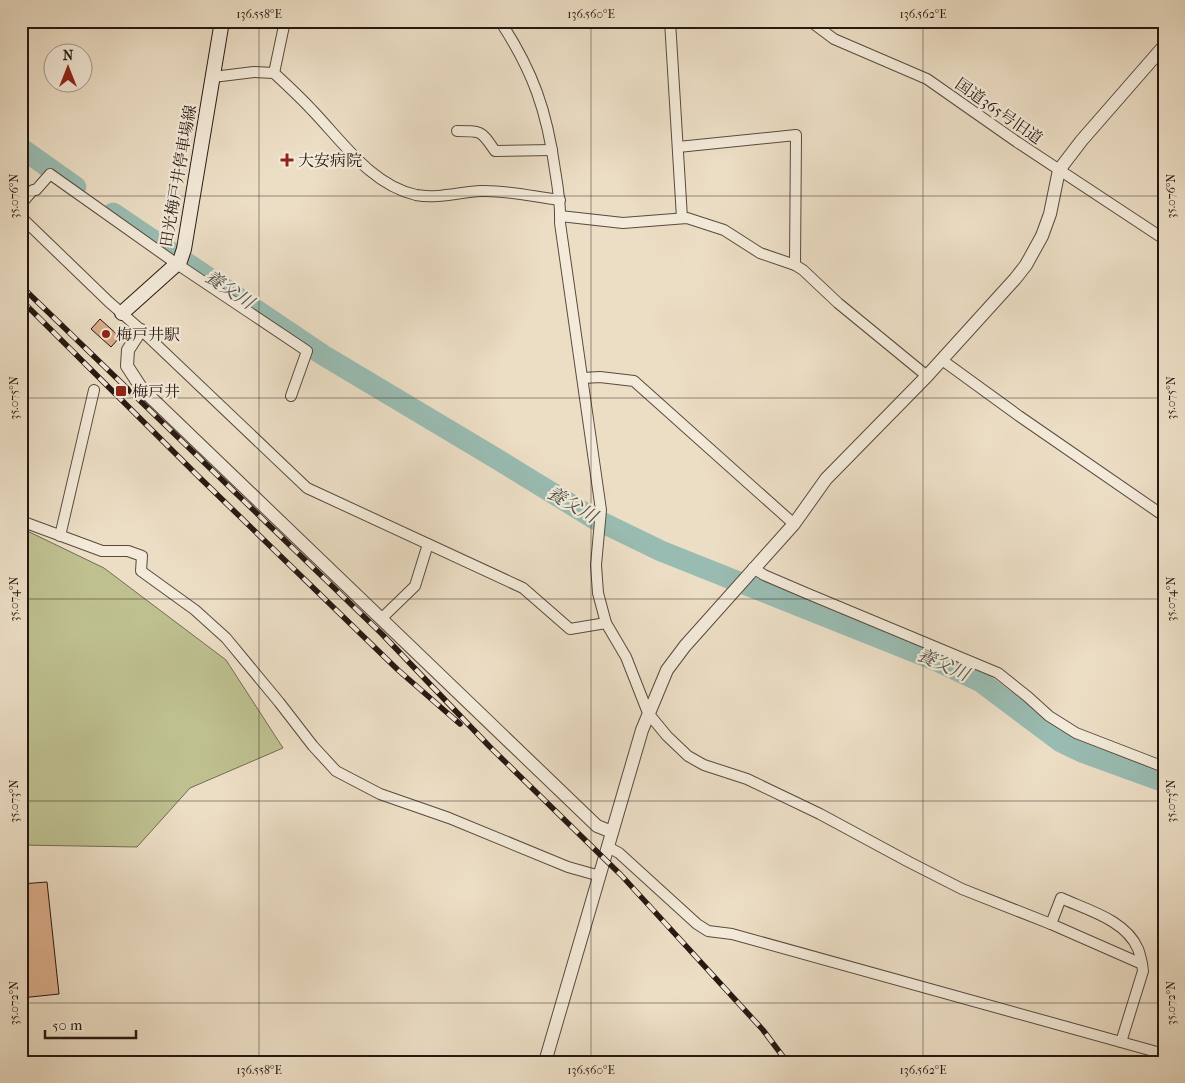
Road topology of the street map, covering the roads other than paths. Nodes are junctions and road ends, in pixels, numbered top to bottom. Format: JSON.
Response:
{"nodes":[{"id":1,"x":222,"y":21,"type":"edge"},
{"id":2,"x":285,"y":21,"type":"edge"},
{"id":3,"x":500,"y":21,"type":"edge"},
{"id":4,"x":670,"y":21,"type":"edge"},
{"id":5,"x":810,"y":21,"type":"edge"},
{"id":6,"x":1164,"y":46,"type":"edge"},
{"id":7,"x":274,"y":73,"type":"junction"},
{"id":8,"x":213,"y":77,"type":"junction"},
{"id":9,"x":458,"y":131,"type":"dead end"},
{"id":10,"x":678,"y":146,"type":"junction"},
{"id":11,"x":552,"y":150,"type":"junction"},
{"id":12,"x":1060,"y":170,"type":"junction"},
{"id":13,"x":560,"y":200,"type":"junction"},
{"id":14,"x":21,"y":204,"type":"edge"},
{"id":15,"x":560,"y":216,"type":"junction"},
{"id":16,"x":21,"y":217,"type":"edge"},
{"id":17,"x":682,"y":218,"type":"junction"},
{"id":18,"x":1164,"y":239,"type":"edge"},
{"id":19,"x":180,"y":258,"type":"junction"},
{"id":20,"x":795,"y":265,"type":"junction"},
{"id":21,"x":122,"y":313,"type":"junction"},
{"id":22,"x":142,"y":330,"type":"junction"},
{"id":23,"x":942,"y":360,"type":"junction"},
{"id":24,"x":927,"y":376,"type":"junction"},
{"id":25,"x":583,"y":378,"type":"junction"},
{"id":26,"x":94,"y":390,"type":"dead end"},
{"id":27,"x":291,"y":396,"type":"dead end"},
{"id":28,"x":1164,"y":502,"type":"edge"},
{"id":29,"x":1160,"y":514,"type":"edge"},
{"id":30,"x":21,"y":521,"type":"edge"},
{"id":31,"x":794,"y":524,"type":"junction"},
{"id":32,"x":60,"y":536,"type":"junction"},
{"id":33,"x":428,"y":544,"type":"junction"},
{"id":34,"x":751,"y":570,"type":"junction"},
{"id":35,"x":382,"y":618,"type":"junction"},
{"id":36,"x":606,"y":623,"type":"junction"},
{"id":37,"x":648,"y":713,"type":"junction"},
{"id":38,"x":1164,"y":766,"type":"edge"},
{"id":39,"x":612,"y":832,"type":"junction"},
{"id":40,"x":608,"y":847,"type":"junction"},
{"id":41,"x":600,"y":876,"type":"junction"},
{"id":42,"x":1051,"y":924,"type":"junction"},
{"id":43,"x":1142,"y":964,"type":"junction"},
{"id":44,"x":1121,"y":1042,"type":"junction"},
{"id":45,"x":1164,"y":1054,"type":"edge"},
{"id":46,"x":545,"y":1062,"type":"edge"}],
"edges":[{"from":1,"to":8,"type":"main road","name":"田光梅戸井停車場線"},
{"from":2,"to":7,"type":"street"},
{"from":3,"to":11,"type":"street"},
{"from":4,"to":10,"type":"street"},
{"from":5,"to":12,"type":"street","name":"国道365号旧道"},
{"from":6,"to":12,"type":"street"},
{"from":7,"to":8,"type":"street"},
{"from":7,"to":13,"type":"street"},
{"from":8,"to":19,"type":"main road","name":"田光梅戸井停車場線"},
{"from":9,"to":11,"type":"street"},
{"from":10,"to":17,"type":"street"},
{"from":10,"to":20,"type":"street"},
{"from":11,"to":13,"type":"street"},
{"from":12,"to":18,"type":"street","name":"国道365号旧道"},
{"from":12,"to":23,"type":"street"},
{"from":13,"to":15,"type":"street"},
{"from":14,"to":19,"type":"street"},
{"from":15,"to":17,"type":"street"},
{"from":15,"to":25,"type":"street"},
{"from":16,"to":21,"type":"street"},
{"from":17,"to":20,"type":"street"},
{"from":19,"to":21,"type":"main road","name":"田光梅戸井停車場線"},
{"from":19,"to":27,"type":"street"},
{"from":20,"to":24,"type":"street"},
{"from":21,"to":22,"type":"street"},
{"from":22,"to":33,"type":"street"},
{"from":22,"to":35,"type":"street"},
{"from":23,"to":24,"type":"street"},
{"from":23,"to":29,"type":"street"},
{"from":24,"to":31,"type":"street"},
{"from":25,"to":31,"type":"street"},
{"from":25,"to":36,"type":"street"},
{"from":26,"to":32,"type":"street"},
{"from":28,"to":29,"type":"street"},
{"from":30,"to":32,"type":"street"},
{"from":31,"to":34,"type":"street"},
{"from":32,"to":41,"type":"street"},
{"from":33,"to":35,"type":"street"},
{"from":33,"to":36,"type":"street"},
{"from":34,"to":37,"type":"street"},
{"from":34,"to":38,"type":"street"},
{"from":35,"to":39,"type":"street"},
{"from":36,"to":37,"type":"street"},
{"from":37,"to":39,"type":"street"},
{"from":37,"to":42,"type":"street"},
{"from":39,"to":40,"type":"street"},
{"from":40,"to":41,"type":"street"},
{"from":40,"to":44,"type":"street"},
{"from":41,"to":46,"type":"street"},
{"from":42,"to":43,"type":"street"},
{"from":42,"to":43,"type":"street"},
{"from":43,"to":44,"type":"street"},
{"from":44,"to":45,"type":"street"}]}
